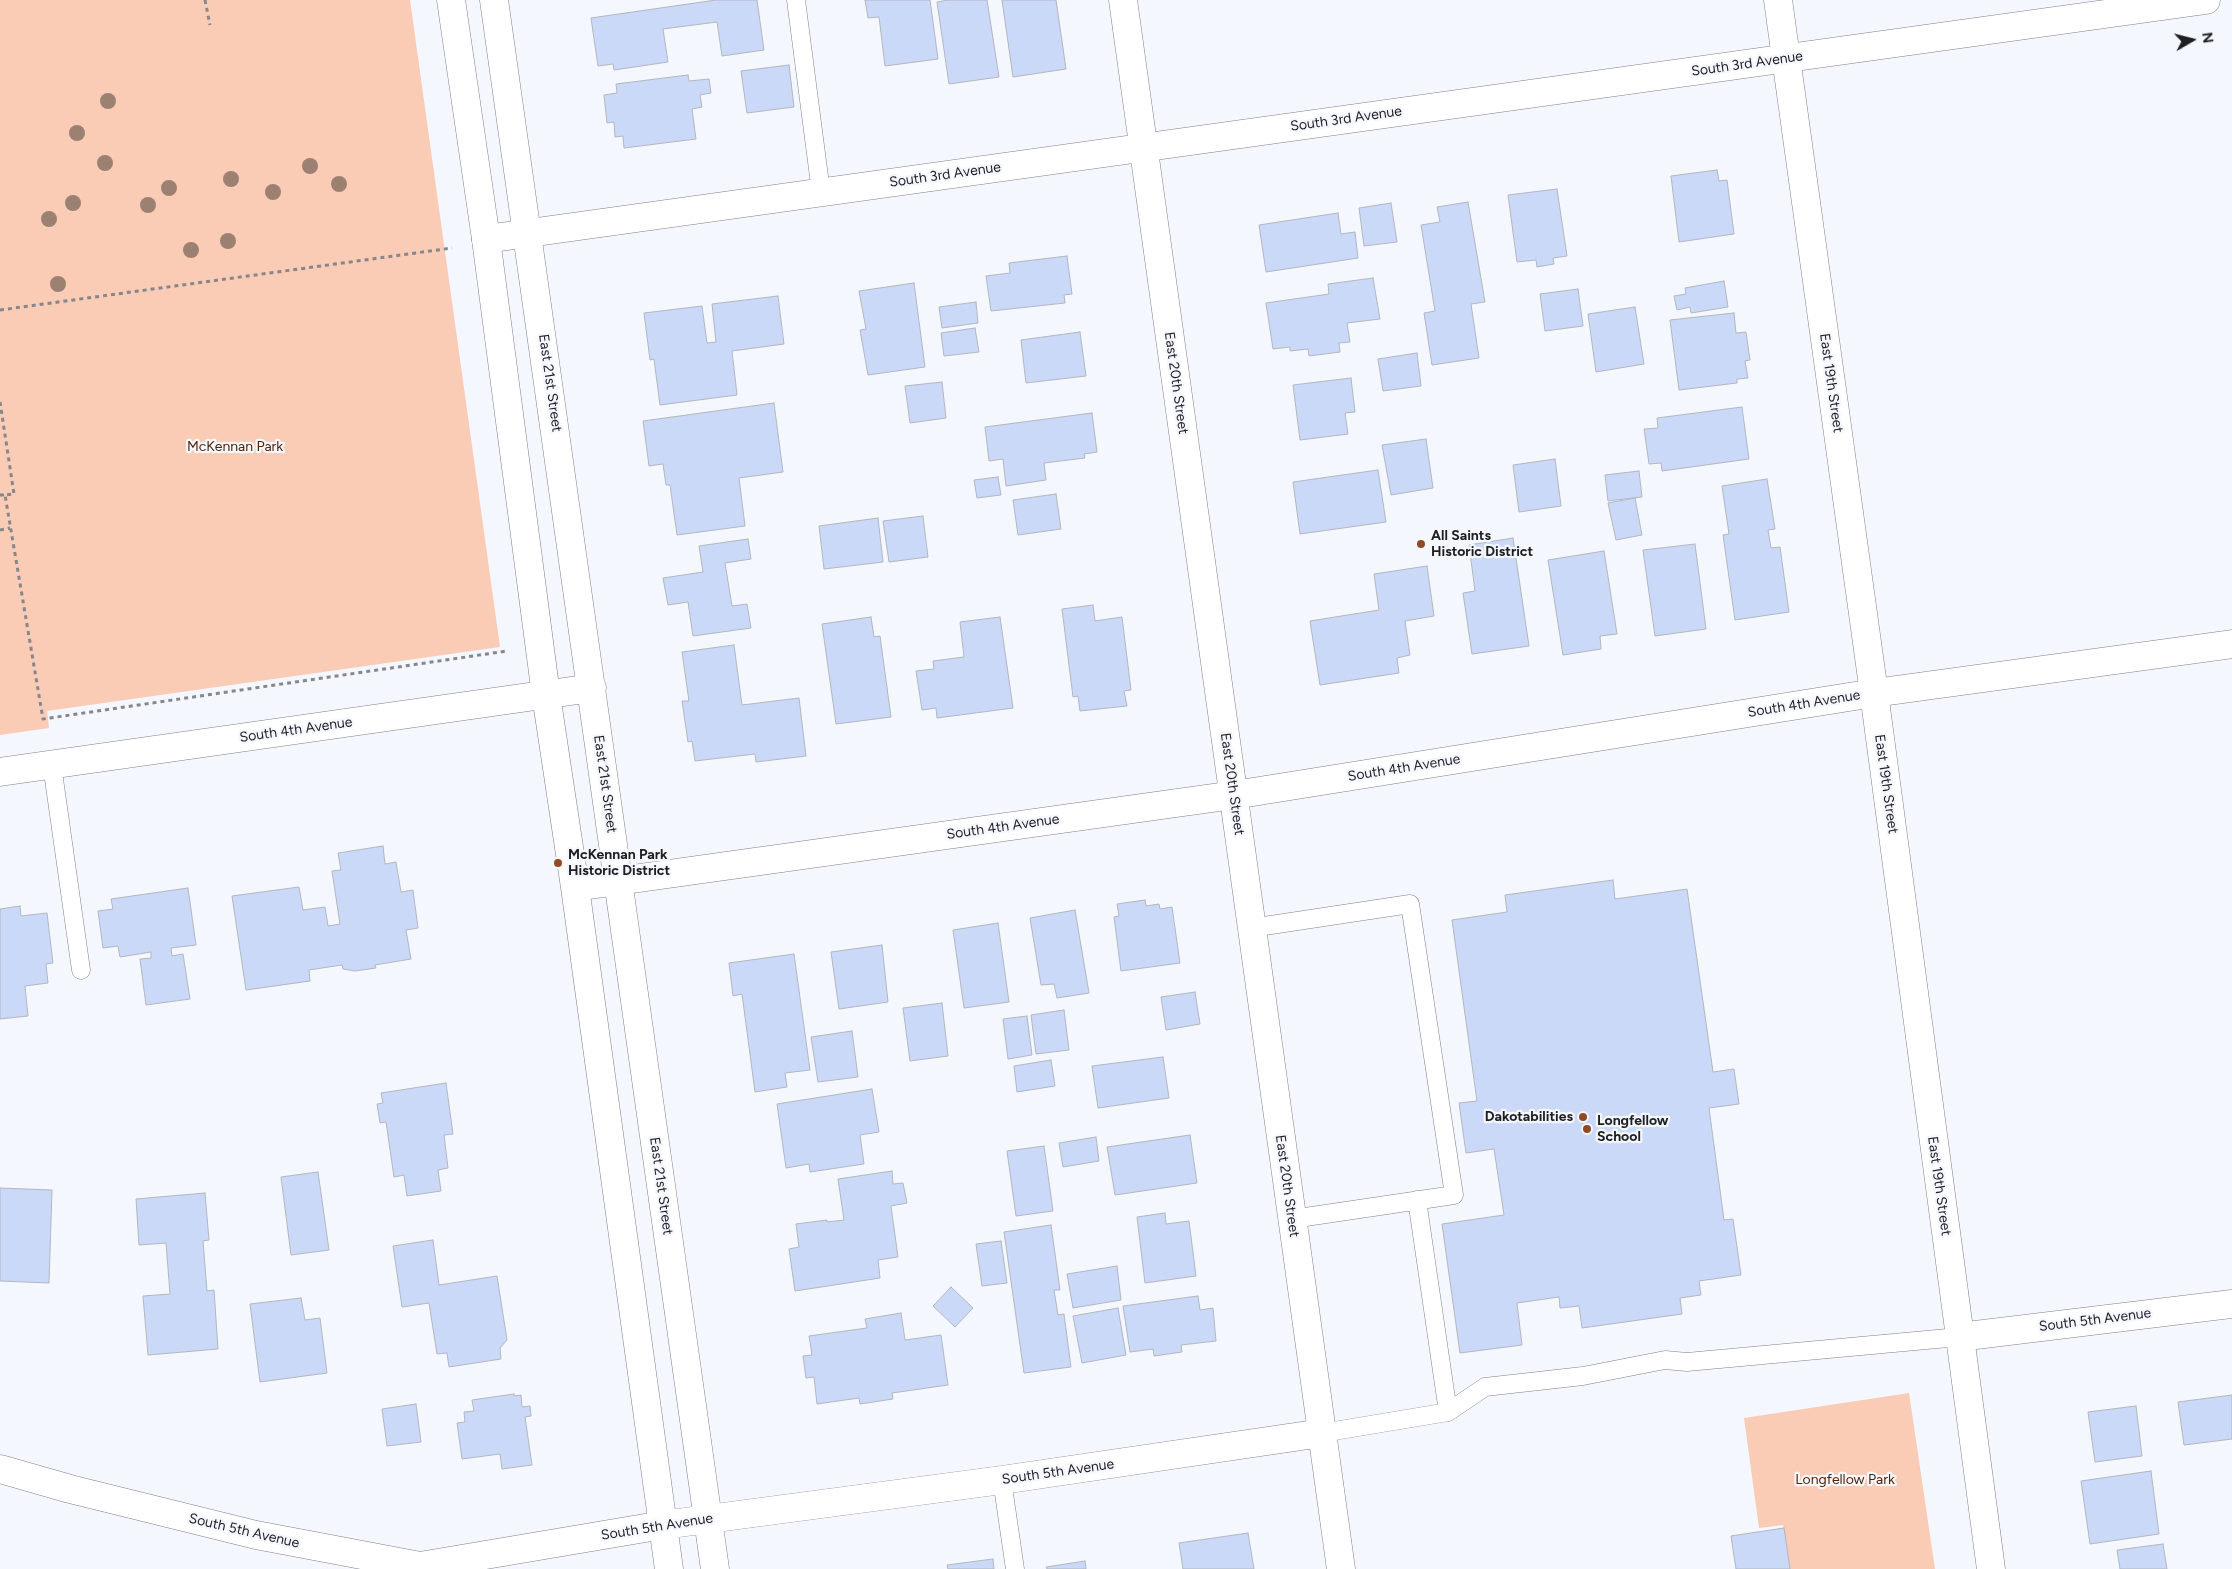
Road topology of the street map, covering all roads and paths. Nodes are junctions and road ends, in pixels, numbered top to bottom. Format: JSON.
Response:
{"nodes":[{"id":1,"x":205,"y":0,"type":"edge"},
{"id":2,"x":452,"y":0,"type":"edge"},
{"id":3,"x":494,"y":0,"type":"edge"},
{"id":4,"x":796,"y":0,"type":"edge"},
{"id":5,"x":1123,"y":0,"type":"edge"},
{"id":6,"x":1778,"y":0,"type":"edge"},
{"id":7,"x":2206,"y":0,"type":"edge"},
{"id":8,"x":210,"y":25,"type":"dead end"},
{"id":9,"x":1786,"y":58,"type":"junction"},
{"id":10,"x":1143,"y":147,"type":"junction"},
{"id":11,"x":821,"y":192,"type":"junction"},
{"id":12,"x":528,"y":233,"type":"junction"},
{"id":13,"x":486,"y":239,"type":"junction"},
{"id":14,"x":452,"y":248,"type":"dead end"},
{"id":15,"x":0,"y":310,"type":"edge"},
{"id":16,"x":0,"y":402,"type":"edge"},
{"id":17,"x":0,"y":495,"type":"edge"},
{"id":18,"x":5,"y":495,"type":"junction"},
{"id":19,"x":10,"y":528,"type":"junction"},
{"id":20,"x":0,"y":530,"type":"edge"},
{"id":21,"x":2232,"y":644,"type":"edge"},
{"id":22,"x":507,"y":651,"type":"dead end"},
{"id":23,"x":592,"y":688,"type":"junction"},
{"id":24,"x":1874,"y":692,"type":"junction"},
{"id":25,"x":546,"y":695,"type":"junction"},
{"id":26,"x":52,"y":765,"type":"junction"},
{"id":27,"x":0,"y":772,"type":"edge"},
{"id":28,"x":1234,"y":795,"type":"junction"},
{"id":29,"x":618,"y":881,"type":"junction"},
{"id":30,"x":575,"y":887,"type":"junction"},
{"id":31,"x":1252,"y":928,"type":"junction"},
{"id":32,"x":81,"y":970,"type":"dead end"},
{"id":33,"x":1417,"y":1200,"type":"junction"},
{"id":34,"x":1292,"y":1219,"type":"junction"},
{"id":35,"x":2232,"y":1304,"type":"edge"},
{"id":36,"x":1959,"y":1337,"type":"junction"},
{"id":37,"x":1448,"y":1412,"type":"junction"},
{"id":38,"x":1322,"y":1433,"type":"junction"},
{"id":39,"x":0,"y":1469,"type":"edge"},
{"id":40,"x":1002,"y":1480,"type":"junction"},
{"id":41,"x":708,"y":1519,"type":"junction"},
{"id":42,"x":663,"y":1525,"type":"junction"},
{"id":43,"x":418,"y":1567,"type":"edge"},
{"id":44,"x":669,"y":1569,"type":"edge"},
{"id":45,"x":715,"y":1569,"type":"edge"},
{"id":46,"x":1015,"y":1569,"type":"edge"},
{"id":47,"x":1341,"y":1569,"type":"edge"},
{"id":48,"x":1991,"y":1569,"type":"edge"}],
"edges":[{"from":1,"to":8,"type":"path"},
{"from":2,"to":13,"type":"street"},
{"from":3,"to":12,"type":"street","name":"East 21st Street"},
{"from":4,"to":11,"type":"lane"},
{"from":5,"to":10,"type":"street","name":"East 20th Street"},
{"from":6,"to":9,"type":"street","name":"East 19th Street"},
{"from":7,"to":9,"type":"street","name":"South 3rd Avenue"},
{"from":9,"to":10,"type":"street","name":"South 3rd Avenue"},
{"from":9,"to":24,"type":"street","name":"East 19th Street"},
{"from":10,"to":11,"type":"street","name":"South 3rd Avenue"},
{"from":10,"to":28,"type":"street","name":"East 20th Street"},
{"from":11,"to":12,"type":"street","name":"South 3rd Avenue"},
{"from":12,"to":13,"type":"street","name":"South 3rd Avenue"},
{"from":12,"to":23,"type":"street","name":"East 21st Street"},
{"from":13,"to":25,"type":"street"},
{"from":14,"to":15,"type":"path"},
{"from":16,"to":18,"type":"path"},
{"from":17,"to":18,"type":"path"},
{"from":18,"to":19,"type":"path"},
{"from":19,"to":20,"type":"path"},
{"from":19,"to":22,"type":"path"},
{"from":21,"to":24,"type":"street","name":"South 4th Avenue"},
{"from":23,"to":25,"type":"street","name":"South 4th Avenue"},
{"from":23,"to":29,"type":"street","name":"East 21st Street"},
{"from":24,"to":28,"type":"street","name":"South 4th Avenue"},
{"from":24,"to":36,"type":"street","name":"East 19th Street"},
{"from":25,"to":26,"type":"street","name":"South 4th Avenue"},
{"from":25,"to":30,"type":"street"},
{"from":26,"to":27,"type":"street","name":"South 4th Avenue"},
{"from":26,"to":32,"type":"lane"},
{"from":28,"to":29,"type":"street","name":"South 4th Avenue"},
{"from":28,"to":31,"type":"street","name":"East 20th Street"},
{"from":29,"to":30,"type":"street","name":"South 4th Avenue"},
{"from":29,"to":41,"type":"street","name":"East 21st Street"},
{"from":30,"to":42,"type":"street"},
{"from":31,"to":33,"type":"lane"},
{"from":31,"to":34,"type":"street","name":"East 20th Street"},
{"from":33,"to":34,"type":"lane"},
{"from":33,"to":37,"type":"lane"},
{"from":34,"to":38,"type":"street","name":"East 20th Street"},
{"from":35,"to":36,"type":"street","name":"South 5th Avenue"},
{"from":36,"to":37,"type":"lane"},
{"from":36,"to":48,"type":"street","name":"East 19th Street"},
{"from":37,"to":38,"type":"lane"},
{"from":38,"to":40,"type":"street","name":"South 5th Avenue"},
{"from":38,"to":47,"type":"street","name":"East 20th Street"},
{"from":39,"to":43,"type":"street","name":"South 5th Avenue"},
{"from":40,"to":41,"type":"street","name":"South 5th Avenue"},
{"from":40,"to":46,"type":"lane"},
{"from":41,"to":42,"type":"street","name":"South 5th Avenue"},
{"from":41,"to":45,"type":"street","name":"East 21st Street"},
{"from":42,"to":43,"type":"street","name":"South 5th Avenue"},
{"from":42,"to":44,"type":"street"}]}
